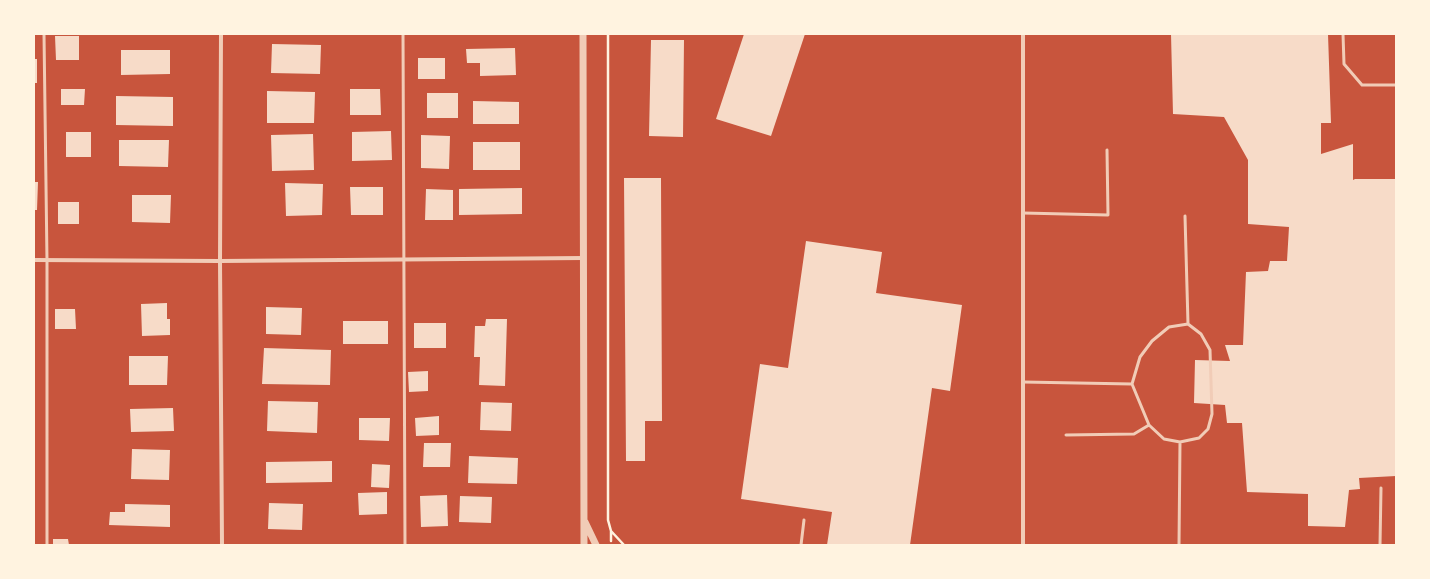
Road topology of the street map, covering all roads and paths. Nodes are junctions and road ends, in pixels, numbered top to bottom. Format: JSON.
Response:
{"nodes":[{"id":1,"x":44,"y":34,"type":"edge"},
{"id":2,"x":221,"y":34,"type":"edge"},
{"id":3,"x":403,"y":34,"type":"edge"},
{"id":4,"x":583,"y":34,"type":"edge"},
{"id":5,"x":608,"y":34,"type":"edge"},
{"id":6,"x":1023,"y":34,"type":"edge"},
{"id":7,"x":1343,"y":34,"type":"edge"},
{"id":8,"x":1396,"y":85,"type":"edge"},
{"id":9,"x":1107,"y":150,"type":"dead end"},
{"id":10,"x":1023,"y":213,"type":"junction"},
{"id":11,"x":1185,"y":216,"type":"dead end"},
{"id":12,"x":584,"y":258,"type":"junction"},
{"id":13,"x":403,"y":259,"type":"junction"},
{"id":14,"x":34,"y":260,"type":"edge"},
{"id":15,"x":47,"y":261,"type":"junction"},
{"id":16,"x":220,"y":261,"type":"junction"},
{"id":17,"x":1188,"y":324,"type":"junction"},
{"id":18,"x":1023,"y":382,"type":"junction"},
{"id":19,"x":1132,"y":384,"type":"junction"},
{"id":20,"x":1149,"y":425,"type":"junction"},
{"id":21,"x":1066,"y":435,"type":"dead end"},
{"id":22,"x":1180,"y":442,"type":"junction"},
{"id":23,"x":1381,"y":488,"type":"dead end"},
{"id":24,"x":804,"y":520,"type":"dead end"},
{"id":25,"x":584,"y":521,"type":"junction"},
{"id":26,"x":47,"y":545,"type":"edge"},
{"id":27,"x":222,"y":545,"type":"edge"},
{"id":28,"x":405,"y":545,"type":"edge"},
{"id":29,"x":584,"y":545,"type":"edge"},
{"id":30,"x":596,"y":545,"type":"edge"},
{"id":31,"x":624,"y":545,"type":"edge"},
{"id":32,"x":801,"y":545,"type":"edge"},
{"id":33,"x":1023,"y":545,"type":"edge"},
{"id":34,"x":1179,"y":545,"type":"edge"},
{"id":35,"x":1380,"y":545,"type":"edge"}],
"edges":[{"from":1,"to":15,"type":"lane"},
{"from":2,"to":16,"type":"street"},
{"from":3,"to":13,"type":"lane"},
{"from":4,"to":12,"type":"street"},
{"from":5,"to":31,"type":"path"},
{"from":6,"to":10,"type":"street"},
{"from":7,"to":8,"type":"lane"},
{"from":9,"to":10,"type":"lane"},
{"from":10,"to":18,"type":"street"},
{"from":11,"to":17,"type":"lane"},
{"from":12,"to":13,"type":"street"},
{"from":12,"to":25,"type":"street"},
{"from":13,"to":16,"type":"street"},
{"from":13,"to":28,"type":"lane"},
{"from":14,"to":15,"type":"street"},
{"from":15,"to":16,"type":"street"},
{"from":15,"to":26,"type":"lane"},
{"from":16,"to":27,"type":"street"},
{"from":17,"to":19,"type":"lane"},
{"from":17,"to":22,"type":"lane"},
{"from":18,"to":19,"type":"lane"},
{"from":18,"to":33,"type":"street"},
{"from":19,"to":20,"type":"lane"},
{"from":20,"to":21,"type":"lane"},
{"from":20,"to":22,"type":"lane"},
{"from":22,"to":34,"type":"lane"},
{"from":23,"to":35,"type":"lane"},
{"from":24,"to":32,"type":"lane"},
{"from":25,"to":29,"type":"street"},
{"from":25,"to":30,"type":"street"}]}
